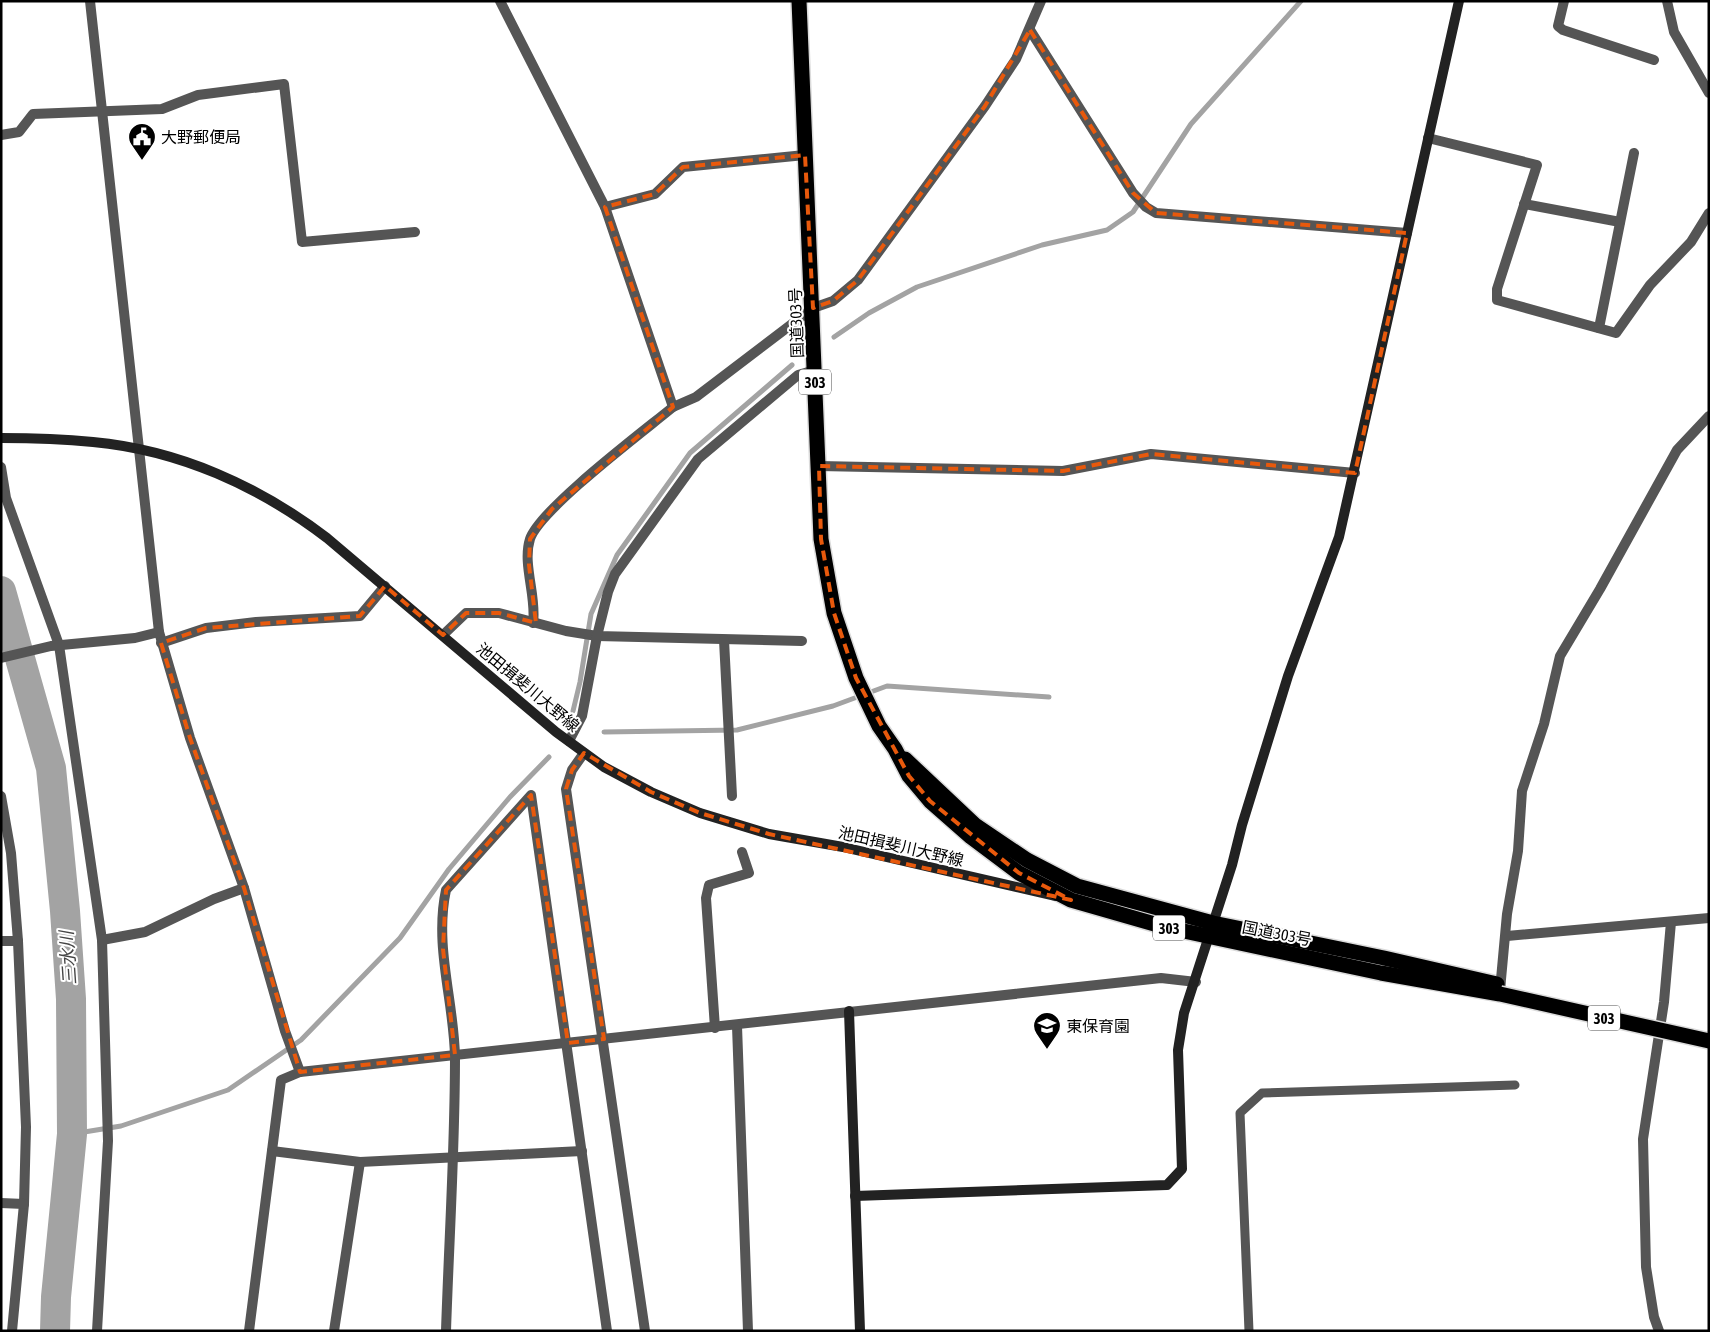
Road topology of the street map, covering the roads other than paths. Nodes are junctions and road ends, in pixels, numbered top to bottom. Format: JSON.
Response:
{"nodes":[{"id":1,"x":90,"y":1,"type":"edge"},
{"id":2,"x":500,"y":1,"type":"edge"},
{"id":3,"x":799,"y":1,"type":"edge"},
{"id":4,"x":1041,"y":1,"type":"edge"},
{"id":5,"x":1459,"y":1,"type":"edge"},
{"id":6,"x":1564,"y":1,"type":"edge"},
{"id":7,"x":1667,"y":1,"type":"edge"},
{"id":8,"x":1030,"y":30,"type":"junction"},
{"id":9,"x":1654,"y":60,"type":"dead end"},
{"id":10,"x":1709,"y":93,"type":"edge"},
{"id":11,"x":103,"y":112,"type":"junction"},
{"id":12,"x":1,"y":135,"type":"edge"},
{"id":13,"x":1428,"y":138,"type":"junction"},
{"id":14,"x":1634,"y":153,"type":"dead end"},
{"id":15,"x":805,"y":155,"type":"junction"},
{"id":16,"x":1524,"y":204,"type":"junction"},
{"id":17,"x":605,"y":208,"type":"junction"},
{"id":18,"x":1709,"y":213,"type":"edge"},
{"id":19,"x":1620,"y":222,"type":"junction"},
{"id":20,"x":415,"y":232,"type":"dead end"},
{"id":21,"x":1407,"y":233,"type":"junction"},
{"id":22,"x":813,"y":308,"type":"junction"},
{"id":23,"x":1599,"y":328,"type":"junction"},
{"id":24,"x":815,"y":370,"type":"junction"},
{"id":25,"x":673,"y":407,"type":"junction"},
{"id":26,"x":1709,"y":416,"type":"edge"},
{"id":27,"x":1,"y":438,"type":"edge"},
{"id":28,"x":140,"y":450,"type":"junction"},
{"id":29,"x":819,"y":466,"type":"junction"},
{"id":30,"x":1,"y":467,"type":"edge"},
{"id":31,"x":1354,"y":473,"type":"junction"},
{"id":32,"x":385,"y":586,"type":"junction"},
{"id":33,"x":534,"y":622,"type":"junction"},
{"id":34,"x":158,"y":632,"type":"junction"},
{"id":35,"x":443,"y":635,"type":"junction"},
{"id":36,"x":597,"y":636,"type":"junction"},
{"id":37,"x":724,"y":640,"type":"junction"},
{"id":38,"x":802,"y":642,"type":"dead end"},
{"id":39,"x":161,"y":643,"type":"junction"},
{"id":40,"x":55,"y":646,"type":"junction"},
{"id":41,"x":1,"y":658,"type":"edge"},
{"id":42,"x":569,"y":741,"type":"junction"},
{"id":43,"x":895,"y":749,"type":"junction"},
{"id":44,"x":584,"y":753,"type":"junction"},
{"id":45,"x":1,"y":796,"type":"edge"},
{"id":46,"x":732,"y":796,"type":"dead end"},
{"id":47,"x":742,"y":852,"type":"dead end"},
{"id":48,"x":244,"y":888,"type":"junction"},
{"id":49,"x":1072,"y":900,"type":"junction"},
{"id":50,"x":1709,"y":918,"type":"edge"},
{"id":51,"x":1671,"y":922,"type":"junction"},
{"id":52,"x":1211,"y":930,"type":"junction"},
{"id":53,"x":1507,"y":936,"type":"junction"},
{"id":54,"x":102,"y":940,"type":"junction"},
{"id":55,"x":1,"y":941,"type":"edge"},
{"id":56,"x":18,"y":941,"type":"junction"},
{"id":57,"x":1196,"y":982,"type":"junction"},
{"id":58,"x":1500,"y":990,"type":"junction"},
{"id":59,"x":849,"y":1011,"type":"junction"},
{"id":60,"x":737,"y":1026,"type":"junction"},
{"id":61,"x":715,"y":1028,"type":"junction"},
{"id":62,"x":1709,"y":1032,"type":"edge"},
{"id":63,"x":604,"y":1039,"type":"junction"},
{"id":64,"x":1709,"y":1041,"type":"edge"},
{"id":65,"x":568,"y":1043,"type":"junction"},
{"id":66,"x":455,"y":1055,"type":"junction"},
{"id":67,"x":300,"y":1072,"type":"junction"},
{"id":68,"x":1515,"y":1086,"type":"dead end"},
{"id":69,"x":272,"y":1151,"type":"junction"},
{"id":70,"x":582,"y":1151,"type":"junction"},
{"id":71,"x":451,"y":1157,"type":"junction"},
{"id":72,"x":360,"y":1162,"type":"junction"},
{"id":73,"x":855,"y":1196,"type":"junction"},
{"id":74,"x":1,"y":1203,"type":"edge"},
{"id":75,"x":24,"y":1204,"type":"junction"},
{"id":76,"x":12,"y":1331,"type":"edge"},
{"id":77,"x":97,"y":1331,"type":"edge"},
{"id":78,"x":249,"y":1331,"type":"edge"},
{"id":79,"x":334,"y":1331,"type":"edge"},
{"id":80,"x":446,"y":1331,"type":"edge"},
{"id":81,"x":607,"y":1331,"type":"edge"},
{"id":82,"x":645,"y":1331,"type":"edge"},
{"id":83,"x":748,"y":1331,"type":"edge"},
{"id":84,"x":860,"y":1331,"type":"edge"},
{"id":85,"x":1249,"y":1331,"type":"edge"},
{"id":86,"x":1658,"y":1331,"type":"edge"}],
"edges":[{"from":1,"to":11,"type":"street"},
{"from":2,"to":17,"type":"street"},
{"from":3,"to":15,"type":"highway","name":"国道303号","number":"303"},
{"from":4,"to":8,"type":"street"},
{"from":5,"to":13,"type":"street"},
{"from":6,"to":9,"type":"street"},
{"from":7,"to":10,"type":"street"},
{"from":8,"to":21,"type":"street"},
{"from":8,"to":22,"type":"street"},
{"from":11,"to":12,"type":"street"},
{"from":11,"to":20,"type":"street"},
{"from":11,"to":28,"type":"street"},
{"from":13,"to":16,"type":"street"},
{"from":13,"to":21,"type":"street"},
{"from":14,"to":19,"type":"street"},
{"from":15,"to":17,"type":"street"},
{"from":15,"to":22,"type":"highway","name":"国道303号","number":"303"},
{"from":16,"to":19,"type":"street"},
{"from":16,"to":23,"type":"street"},
{"from":17,"to":25,"type":"street"},
{"from":18,"to":23,"type":"street"},
{"from":19,"to":23,"type":"street"},
{"from":21,"to":31,"type":"street"},
{"from":22,"to":24,"type":"highway","name":"国道303号","number":"303"},
{"from":22,"to":25,"type":"street"},
{"from":24,"to":29,"type":"highway","name":"国道303号","number":"303"},
{"from":24,"to":36,"type":"street"},
{"from":25,"to":33,"type":"street"},
{"from":26,"to":53,"type":"street"},
{"from":27,"to":28,"type":"street","name":"池田揖斐川大野線"},
{"from":28,"to":32,"type":"street","name":"池田揖斐川大野線"},
{"from":28,"to":34,"type":"street"},
{"from":29,"to":31,"type":"street"},
{"from":29,"to":43,"type":"highway","name":"国道303号","number":"303"},
{"from":30,"to":40,"type":"street"},
{"from":31,"to":52,"type":"street"},
{"from":32,"to":35,"type":"street","name":"池田揖斐川大野線"},
{"from":32,"to":39,"type":"street"},
{"from":33,"to":35,"type":"street"},
{"from":33,"to":36,"type":"street"},
{"from":34,"to":39,"type":"street"},
{"from":34,"to":40,"type":"street"},
{"from":35,"to":42,"type":"street","name":"池田揖斐川大野線"},
{"from":36,"to":37,"type":"street"},
{"from":36,"to":42,"type":"street"},
{"from":37,"to":38,"type":"street"},
{"from":37,"to":46,"type":"street"},
{"from":39,"to":48,"type":"street"},
{"from":40,"to":41,"type":"street"},
{"from":40,"to":54,"type":"street"},
{"from":42,"to":44,"type":"street","name":"池田揖斐川大野線"},
{"from":43,"to":49,"type":"highway","name":"国道303号","number":"303"},
{"from":43,"to":52,"type":"highway","name":"国道303号","number":"303"},
{"from":44,"to":49,"type":"street","name":"池田揖斐川大野線"},
{"from":44,"to":63,"type":"street"},
{"from":45,"to":56,"type":"street"},
{"from":47,"to":61,"type":"street"},
{"from":48,"to":54,"type":"street"},
{"from":48,"to":67,"type":"street"},
{"from":49,"to":52,"type":"highway","name":"国道303号","number":"303"},
{"from":50,"to":51,"type":"street"},
{"from":51,"to":53,"type":"street"},
{"from":51,"to":86,"type":"street"},
{"from":52,"to":57,"type":"street"},
{"from":52,"to":58,"type":"highway","name":"国道303号","number":"303"},
{"from":53,"to":58,"type":"street"},
{"from":54,"to":77,"type":"street"},
{"from":55,"to":56,"type":"street"},
{"from":56,"to":75,"type":"street"},
{"from":57,"to":59,"type":"street"},
{"from":57,"to":73,"type":"street"},
{"from":58,"to":62,"type":"highway","name":"国道303号","number":"303"},
{"from":58,"to":64,"type":"highway","name":"国道303号","number":"303","bridge":true},
{"from":59,"to":60,"type":"street"},
{"from":59,"to":73,"type":"street"},
{"from":60,"to":61,"type":"street"},
{"from":60,"to":83,"type":"street"},
{"from":61,"to":63,"type":"street"},
{"from":63,"to":65,"type":"street"},
{"from":63,"to":82,"type":"street"},
{"from":65,"to":66,"type":"street"},
{"from":65,"to":66,"type":"street"},
{"from":65,"to":70,"type":"street"},
{"from":66,"to":67,"type":"street"},
{"from":66,"to":71,"type":"street"},
{"from":67,"to":69,"type":"street"},
{"from":68,"to":85,"type":"lane"},
{"from":69,"to":72,"type":"street"},
{"from":69,"to":78,"type":"street"},
{"from":70,"to":71,"type":"street"},
{"from":70,"to":81,"type":"street"},
{"from":71,"to":72,"type":"street"},
{"from":71,"to":80,"type":"street"},
{"from":72,"to":79,"type":"street"},
{"from":73,"to":84,"type":"street"},
{"from":74,"to":75,"type":"street"},
{"from":75,"to":76,"type":"street"}]}
